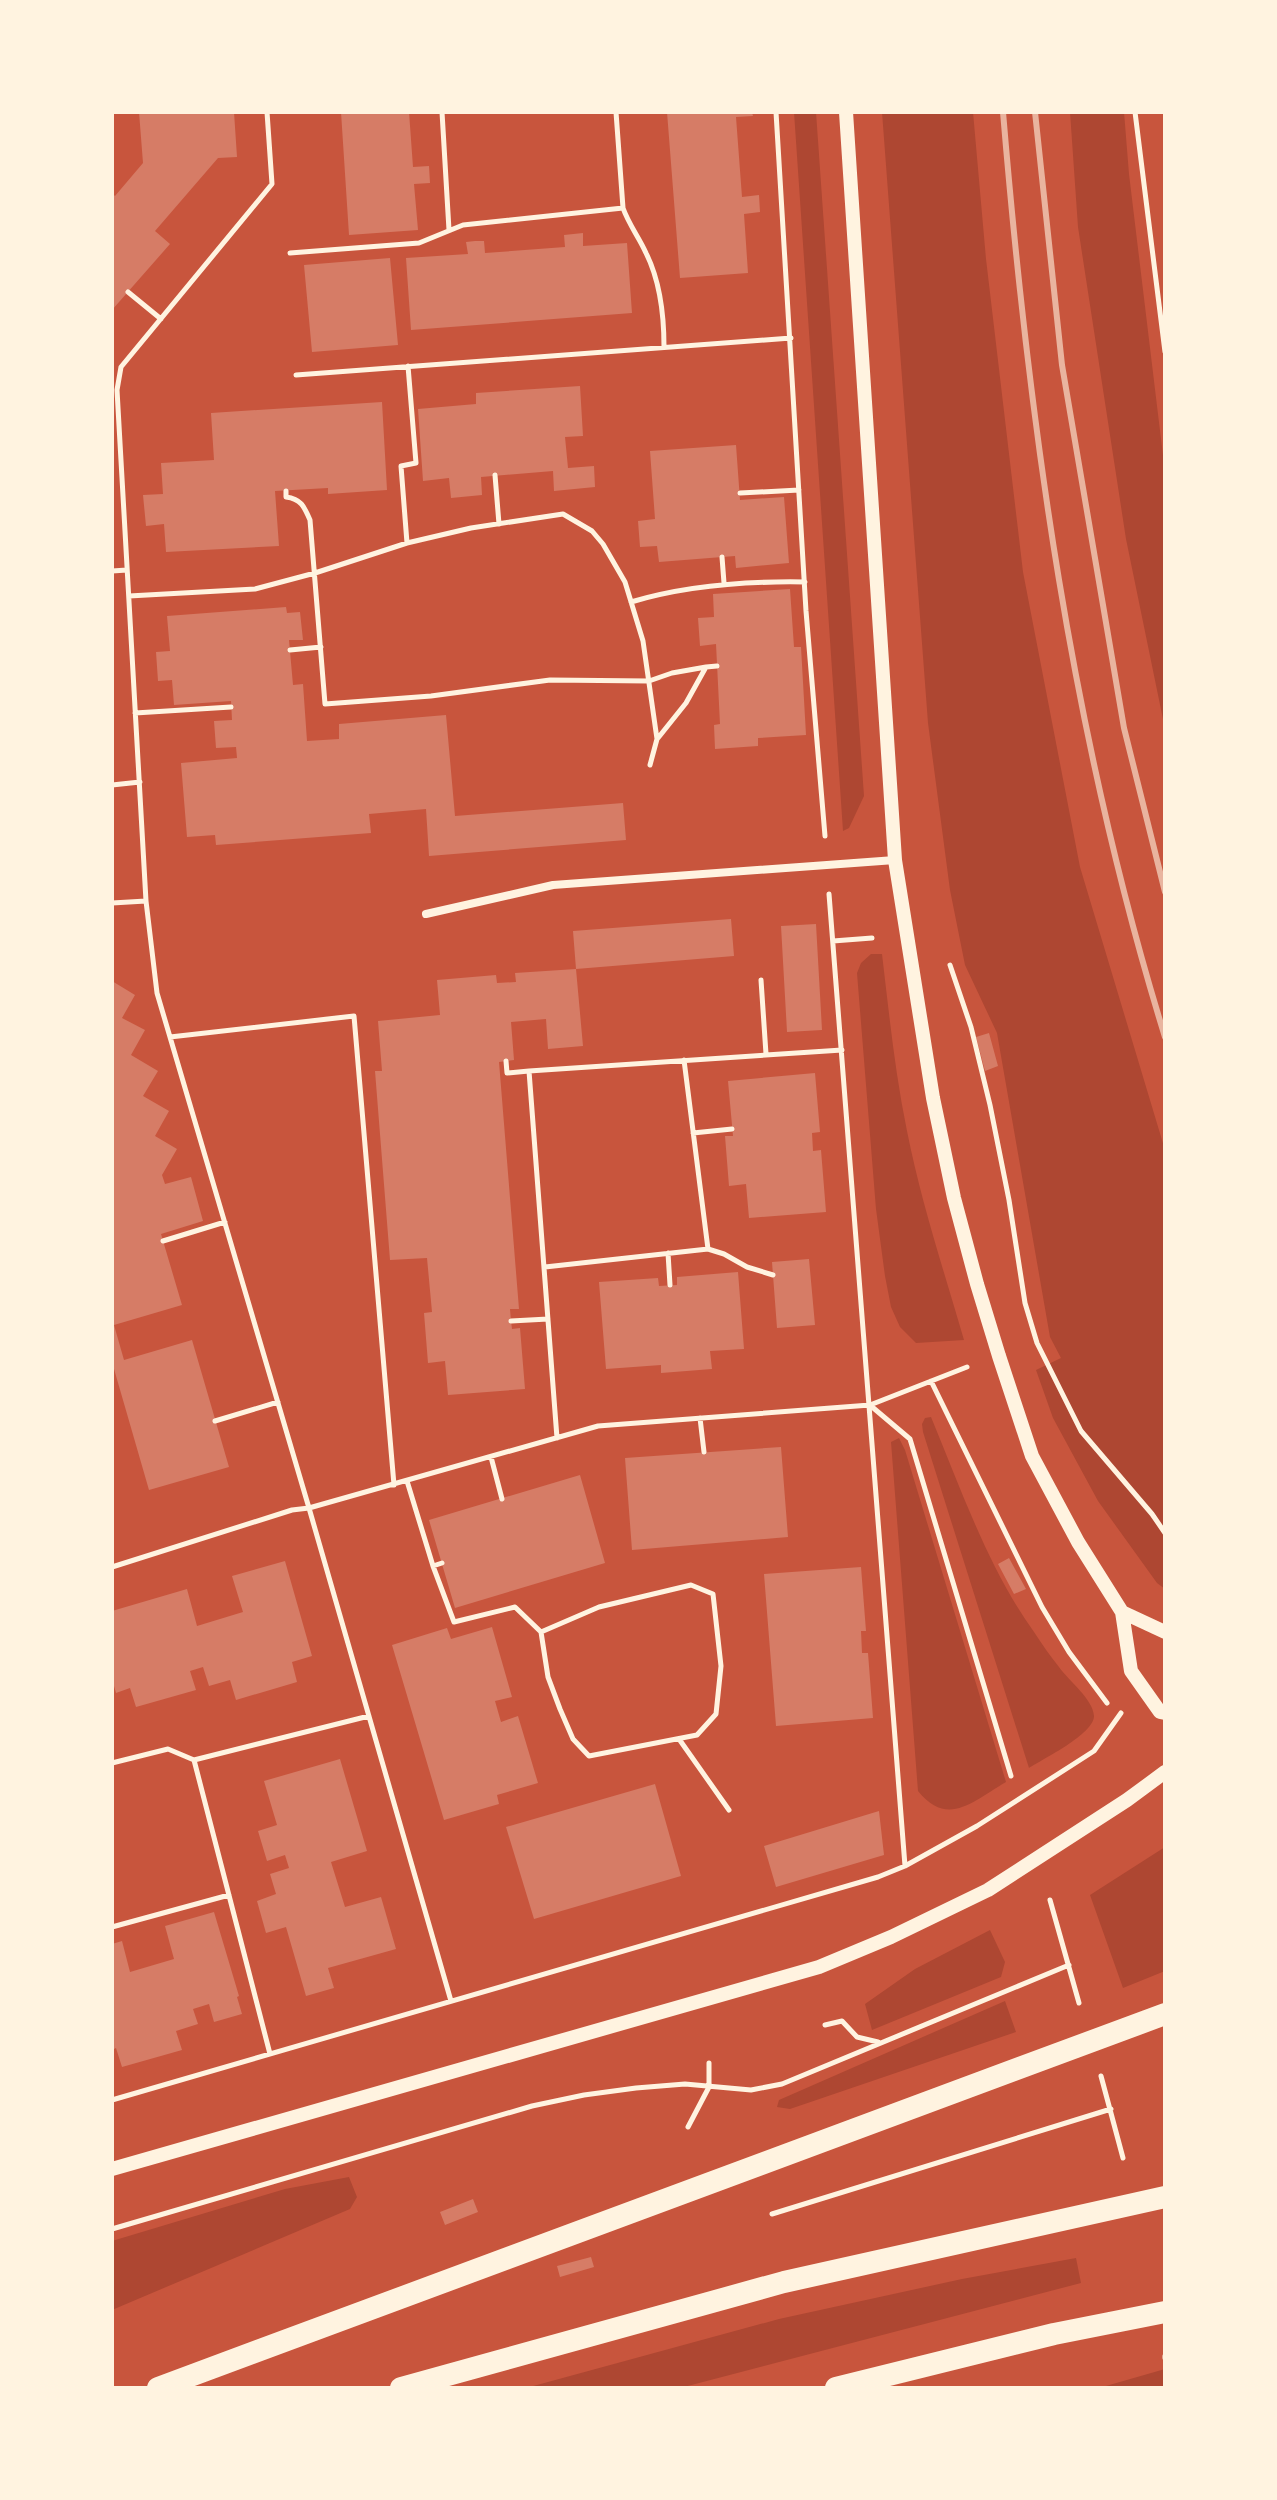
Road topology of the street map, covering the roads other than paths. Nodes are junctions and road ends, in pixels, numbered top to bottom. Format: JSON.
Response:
{"nodes":[{"id":1,"x":846,"y":112,"type":"edge"},
{"id":2,"x":895,"y":860,"type":"junction"},
{"id":3,"x":426,"y":914,"type":"dead end"},
{"id":4,"x":1122,"y":1612,"type":"junction"},
{"id":5,"x":1165,"y":1632,"type":"edge"},
{"id":6,"x":1165,"y":1713,"type":"edge"},
{"id":7,"x":1165,"y":1772,"type":"edge"},
{"id":8,"x":1165,"y":2014,"type":"edge"},
{"id":9,"x":112,"y":2169,"type":"edge"},
{"id":10,"x":1165,"y":2197,"type":"edge"},
{"id":11,"x":1165,"y":2312,"type":"edge"},
{"id":12,"x":158,"y":2388,"type":"edge"},
{"id":13,"x":401,"y":2388,"type":"edge"},
{"id":14,"x":836,"y":2388,"type":"edge"}],
"edges":[{"from":1,"to":2,"type":"street"},
{"from":2,"to":3,"type":"street"},
{"from":2,"to":4,"type":"street"},
{"from":4,"to":5,"type":"street"},
{"from":4,"to":6,"type":"street"},
{"from":7,"to":9,"type":"street"},
{"from":8,"to":12,"type":"highway"},
{"from":10,"to":13,"type":"highway"},
{"from":11,"to":14,"type":"highway"}]}
